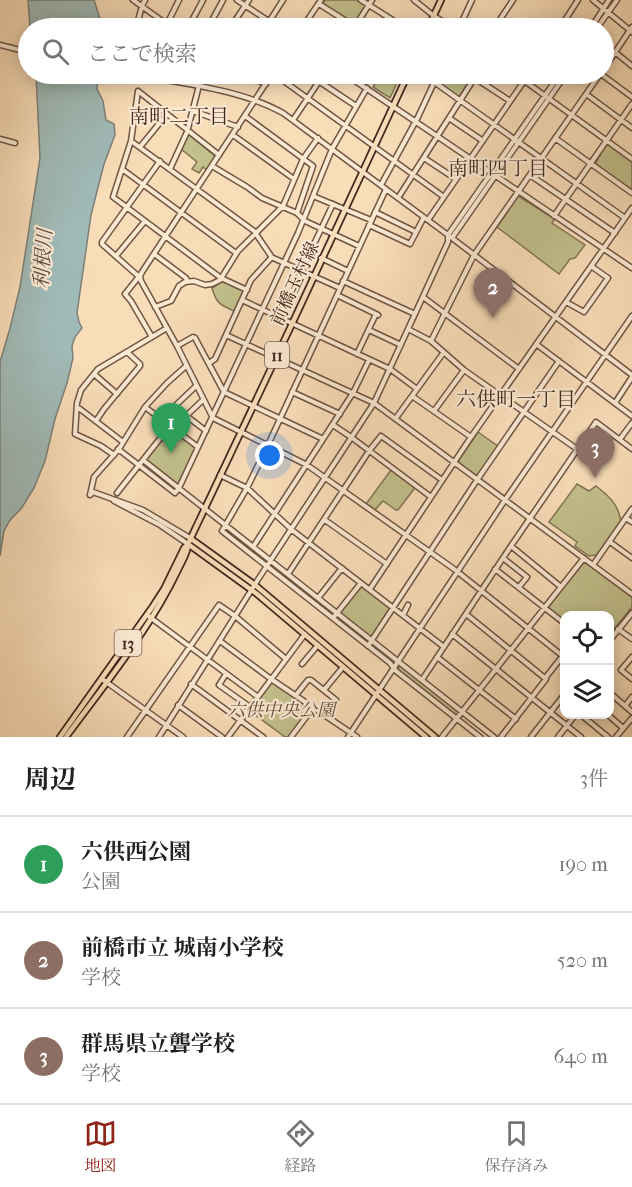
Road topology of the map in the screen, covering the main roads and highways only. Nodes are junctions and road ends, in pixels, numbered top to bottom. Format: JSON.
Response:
{"nodes":[{"id":1,"x":441,"y":0,"type":"edge"},
{"id":2,"x":433,"y":18,"type":"edge"},
{"id":3,"x":403,"y":84,"type":"edge"},
{"id":4,"x":190,"y":538,"type":"junction"},
{"id":5,"x":188,"y":544,"type":"junction"},
{"id":6,"x":253,"y":588,"type":"junction"},
{"id":7,"x":104,"y":680,"type":"junction"},
{"id":8,"x":377,"y":693,"type":"junction"},
{"id":9,"x":60,"y":737,"type":"edge"},
{"id":10,"x":66,"y":737,"type":"edge"},
{"id":11,"x":426,"y":737,"type":"edge"},
{"id":12,"x":435,"y":737,"type":"edge"}],
"edges":[{"from":1,"to":2,"type":"main road"},
{"from":3,"to":4,"type":"main road","name":"前橋玉村線","number":"11"},
{"from":4,"to":5,"type":"main road","name":"前橋玉村線","number":"11"},
{"from":4,"to":6,"type":"main road"},
{"from":5,"to":6,"type":"main road"},
{"from":5,"to":7,"type":"main road","number":"13"},
{"from":6,"to":8,"type":"main road"},
{"from":6,"to":8,"type":"main road"},
{"from":7,"to":9,"type":"main road","number":"13"},
{"from":7,"to":10,"type":"main road","number":"13"},
{"from":8,"to":11,"type":"main road"},
{"from":8,"to":12,"type":"main road"}]}
